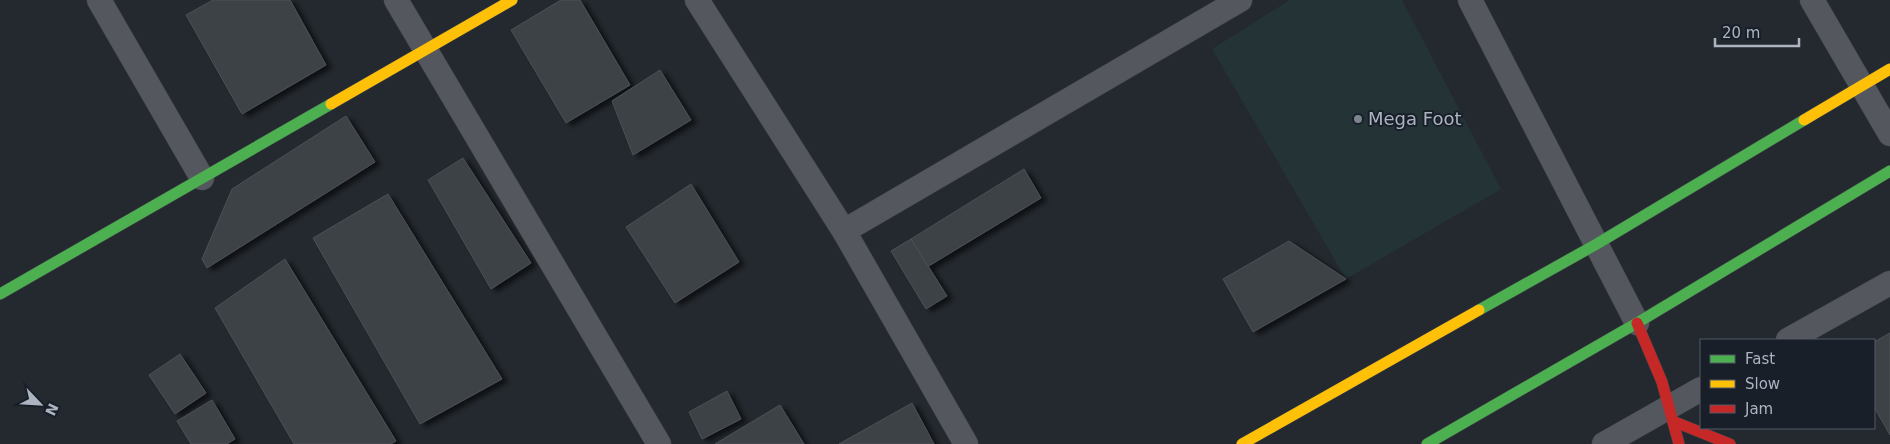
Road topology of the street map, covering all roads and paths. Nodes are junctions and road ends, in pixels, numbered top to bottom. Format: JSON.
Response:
{"nodes":[{"id":1,"x":98,"y":0,"type":"edge"},
{"id":2,"x":396,"y":0,"type":"edge"},
{"id":3,"x":512,"y":0,"type":"edge"},
{"id":4,"x":697,"y":0,"type":"edge"},
{"id":5,"x":1240,"y":0,"type":"edge"},
{"id":6,"x":1470,"y":0,"type":"edge"},
{"id":7,"x":1812,"y":0,"type":"edge"},
{"id":8,"x":426,"y":50,"type":"junction"},
{"id":9,"x":1890,"y":69,"type":"edge"},
{"id":10,"x":1862,"y":86,"type":"junction"},
{"id":11,"x":1890,"y":134,"type":"edge"},
{"id":12,"x":1890,"y":170,"type":"edge"},
{"id":13,"x":202,"y":178,"type":"junction"},
{"id":14,"x":844,"y":230,"type":"junction"},
{"id":15,"x":1595,"y":245,"type":"junction"},
{"id":16,"x":1890,"y":283,"type":"edge"},
{"id":17,"x":0,"y":294,"type":"edge"},
{"id":18,"x":1637,"y":323,"type":"junction"},
{"id":19,"x":1790,"y":339,"type":"edge"},
{"id":20,"x":1700,"y":390,"type":"edge"},
{"id":21,"x":1673,"y":414,"type":"junction"},
{"id":22,"x":1700,"y":428,"type":"edge"},
{"id":23,"x":1702,"y":429,"type":"edge"},
{"id":24,"x":659,"y":444,"type":"edge"},
{"id":25,"x":966,"y":444,"type":"edge"},
{"id":26,"x":1242,"y":444,"type":"edge"},
{"id":27,"x":1427,"y":444,"type":"edge"},
{"id":28,"x":1604,"y":444,"type":"edge"},
{"id":29,"x":1680,"y":444,"type":"edge"},
{"id":30,"x":1730,"y":444,"type":"edge"}],
"edges":[{"from":1,"to":13,"type":"street"},
{"from":2,"to":8,"type":"street"},
{"from":3,"to":8,"type":"street"},
{"from":4,"to":14,"type":"street"},
{"from":5,"to":14,"type":"street"},
{"from":6,"to":15,"type":"street"},
{"from":7,"to":10,"type":"street"},
{"from":8,"to":13,"type":"street"},
{"from":8,"to":24,"type":"street"},
{"from":9,"to":10,"type":"street"},
{"from":10,"to":11,"type":"street"},
{"from":10,"to":15,"type":"street"},
{"from":12,"to":18,"type":"street"},
{"from":13,"to":17,"type":"street"},
{"from":14,"to":25,"type":"street"},
{"from":15,"to":18,"type":"street"},
{"from":15,"to":26,"type":"street"},
{"from":16,"to":19,"type":"street"},
{"from":18,"to":21,"type":"street"},
{"from":18,"to":27,"type":"street"},
{"from":20,"to":21,"type":"street"},
{"from":21,"to":22,"type":"street"},
{"from":21,"to":28,"type":"street"},
{"from":21,"to":29,"type":"street"},
{"from":23,"to":30,"type":"street"}]}
